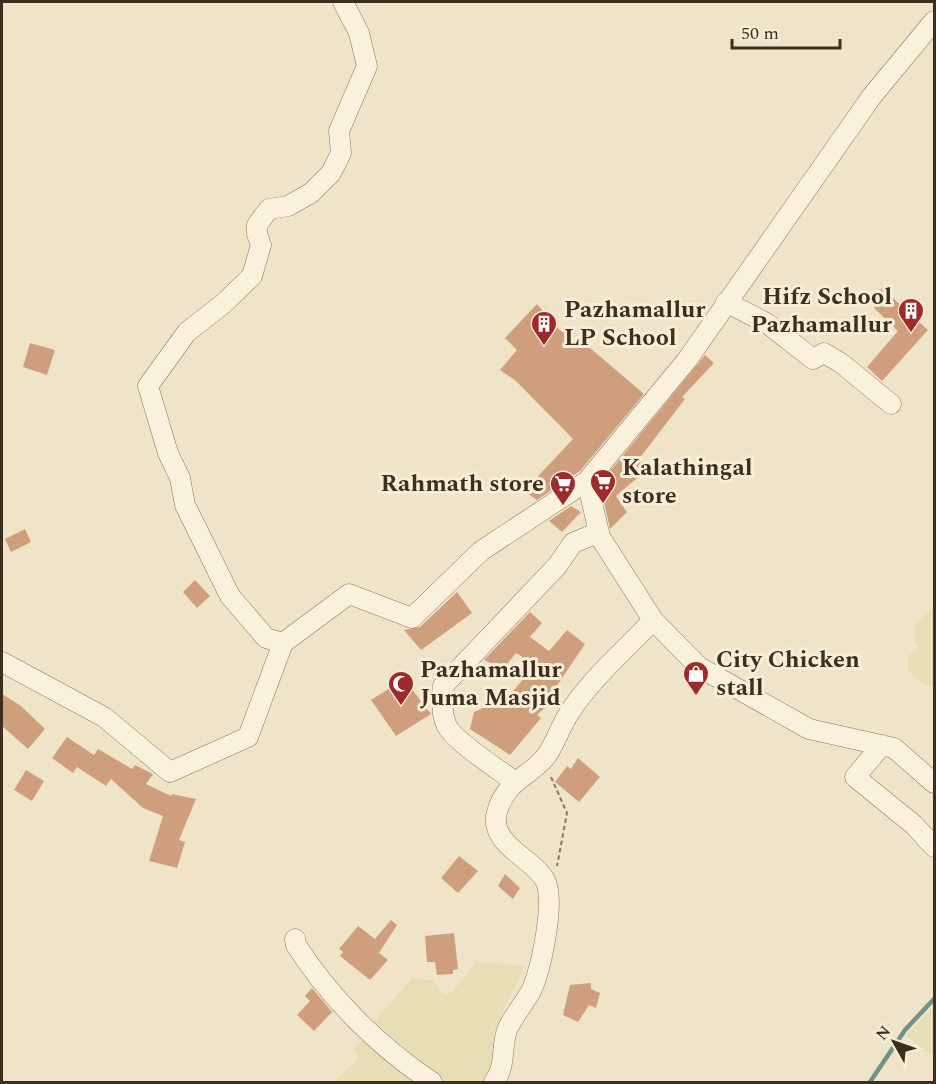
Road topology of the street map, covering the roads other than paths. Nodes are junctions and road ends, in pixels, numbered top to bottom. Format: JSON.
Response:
{"nodes":[{"id":1,"x":343,"y":2,"type":"edge"},
{"id":2,"x":934,"y":21,"type":"edge"},
{"id":3,"x":726,"y":302,"type":"junction"},
{"id":4,"x":891,"y":404,"type":"dead end"},
{"id":5,"x":587,"y":481,"type":"junction"},
{"id":6,"x":599,"y":532,"type":"junction"},
{"id":7,"x":653,"y":620,"type":"junction"},
{"id":8,"x":283,"y":643,"type":"junction"},
{"id":9,"x":2,"y":662,"type":"edge"},
{"id":10,"x":882,"y":745,"type":"junction"},
{"id":11,"x":514,"y":781,"type":"junction"},
{"id":12,"x":934,"y":783,"type":"edge"},
{"id":13,"x":934,"y":847,"type":"edge"},
{"id":14,"x":296,"y":939,"type":"dead end"},
{"id":15,"x":432,"y":1083,"type":"edge"},
{"id":16,"x":494,"y":1083,"type":"edge"}],
"edges":[{"from":1,"to":8,"type":"street"},
{"from":2,"to":3,"type":"street"},
{"from":3,"to":4,"type":"street"},
{"from":3,"to":5,"type":"street"},
{"from":5,"to":6,"type":"street"},
{"from":5,"to":8,"type":"street"},
{"from":6,"to":7,"type":"street"},
{"from":6,"to":11,"type":"street"},
{"from":7,"to":10,"type":"street"},
{"from":7,"to":11,"type":"street"},
{"from":8,"to":9,"type":"street"},
{"from":10,"to":12,"type":"street"},
{"from":10,"to":13,"type":"street"},
{"from":11,"to":16,"type":"street"},
{"from":14,"to":15,"type":"street"}]}
